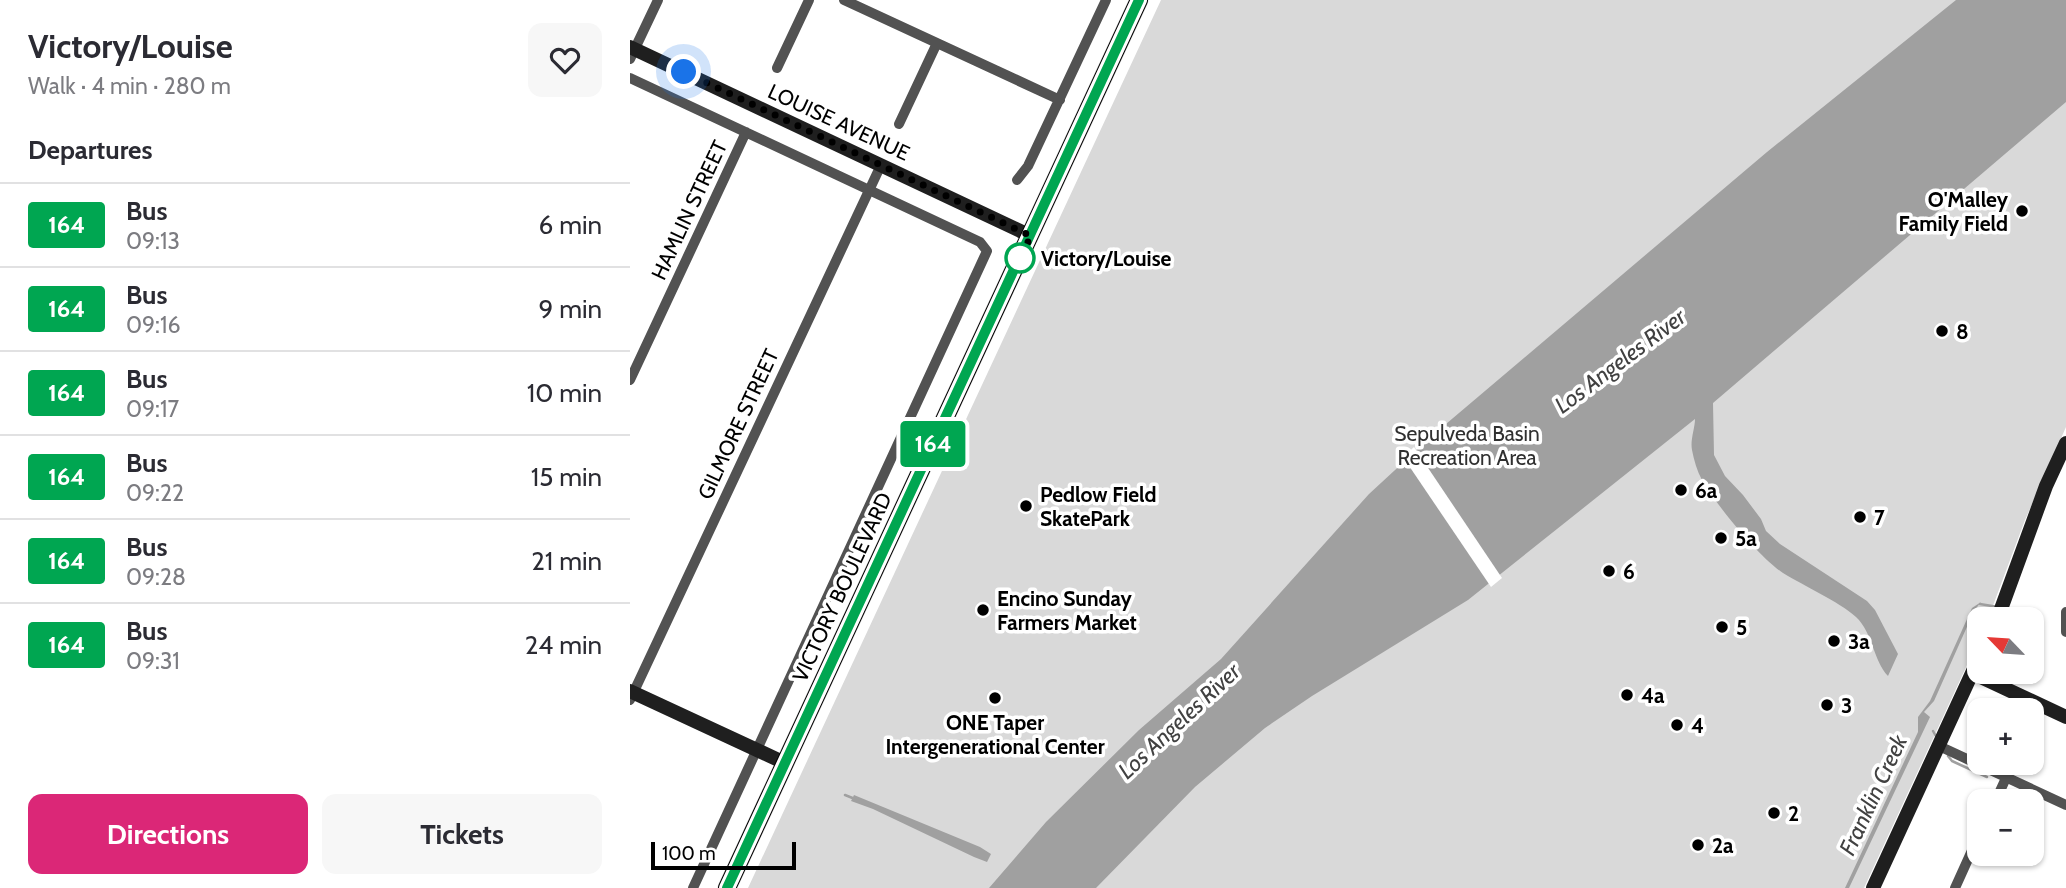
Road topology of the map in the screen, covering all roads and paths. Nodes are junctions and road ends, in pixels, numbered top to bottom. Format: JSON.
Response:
{"nodes":[{"id":1,"x":658,"y":0,"type":"edge"},
{"id":2,"x":808,"y":0,"type":"edge"},
{"id":3,"x":844,"y":0,"type":"edge"},
{"id":4,"x":1106,"y":0,"type":"edge"},
{"id":5,"x":1138,"y":0,"type":"edge"},
{"id":6,"x":937,"y":43,"type":"junction"},
{"id":7,"x":632,"y":52,"type":"edge"},
{"id":8,"x":777,"y":68,"type":"dead end"},
{"id":9,"x":630,"y":78,"type":"edge"},
{"id":10,"x":1060,"y":100,"type":"junction"},
{"id":11,"x":899,"y":124,"type":"dead end"},
{"id":12,"x":746,"y":132,"type":"junction"},
{"id":13,"x":881,"y":165,"type":"junction"},
{"id":14,"x":1017,"y":180,"type":"dead end"},
{"id":15,"x":869,"y":189,"type":"junction"},
{"id":16,"x":1031,"y":236,"type":"junction"},
{"id":17,"x":630,"y":380,"type":"edge"},
{"id":18,"x":2066,"y":443,"type":"edge"},
{"id":19,"x":2002,"y":607,"type":"edge"},
{"id":20,"x":2066,"y":612,"type":"edge"},
{"id":21,"x":2066,"y":632,"type":"edge"},
{"id":22,"x":1967,"y":684,"type":"edge"},
{"id":23,"x":1996,"y":684,"type":"edge"},
{"id":24,"x":631,"y":694,"type":"edge"},
{"id":25,"x":2066,"y":716,"type":"edge"},
{"id":26,"x":1939,"y":746,"type":"junction"},
{"id":27,"x":757,"y":750,"type":"junction"},
{"id":28,"x":785,"y":763,"type":"junction"},
{"id":29,"x":2006,"y":778,"type":"junction"},
{"id":30,"x":2001,"y":789,"type":"edge"},
{"id":31,"x":2066,"y":805,"type":"edge"},
{"id":32,"x":1967,"y":862,"type":"edge"},
{"id":33,"x":693,"y":888,"type":"edge"},
{"id":34,"x":727,"y":888,"type":"edge"},
{"id":35,"x":1873,"y":888,"type":"edge"},
{"id":36,"x":1955,"y":888,"type":"edge"}],
"edges":[{"from":1,"to":7,"type":"street"},
{"from":2,"to":8,"type":"street"},
{"from":3,"to":6,"type":"street"},
{"from":4,"to":10,"type":"street"},
{"from":5,"to":16,"type":"main road","name":"VICTORY BOULEVARD"},
{"from":6,"to":10,"type":"street"},
{"from":6,"to":11,"type":"street"},
{"from":7,"to":13,"type":"main road","name":"LOUISE AVENUE"},
{"from":9,"to":12,"type":"street"},
{"from":10,"to":14,"type":"street"},
{"from":12,"to":15,"type":"street"},
{"from":12,"to":17,"type":"street","name":"HAMLIN STREET"},
{"from":13,"to":15,"type":"street","name":"GILMORE STREET"},
{"from":13,"to":16,"type":"main road","name":"LOUISE AVENUE"},
{"from":15,"to":24,"type":"street","name":"GILMORE STREET"},
{"from":15,"to":27,"type":"street","name":"VICTORY BOULEVARD"},
{"from":16,"to":28,"type":"main road","name":"VICTORY BOULEVARD"},
{"from":18,"to":19,"type":"main road"},
{"from":20,"to":21,"type":"street"},
{"from":22,"to":26,"type":"main road"},
{"from":23,"to":25,"type":"main road"},
{"from":24,"to":27,"type":"main road"},
{"from":26,"to":29,"type":"street"},
{"from":26,"to":35,"type":"main road"},
{"from":27,"to":28,"type":"main road"},
{"from":27,"to":33,"type":"street","name":"VICTORY BOULEVARD"},
{"from":28,"to":34,"type":"main road","name":"VICTORY BOULEVARD"},
{"from":29,"to":30,"type":"street"},
{"from":29,"to":31,"type":"street"},
{"from":32,"to":36,"type":"street"}]}
